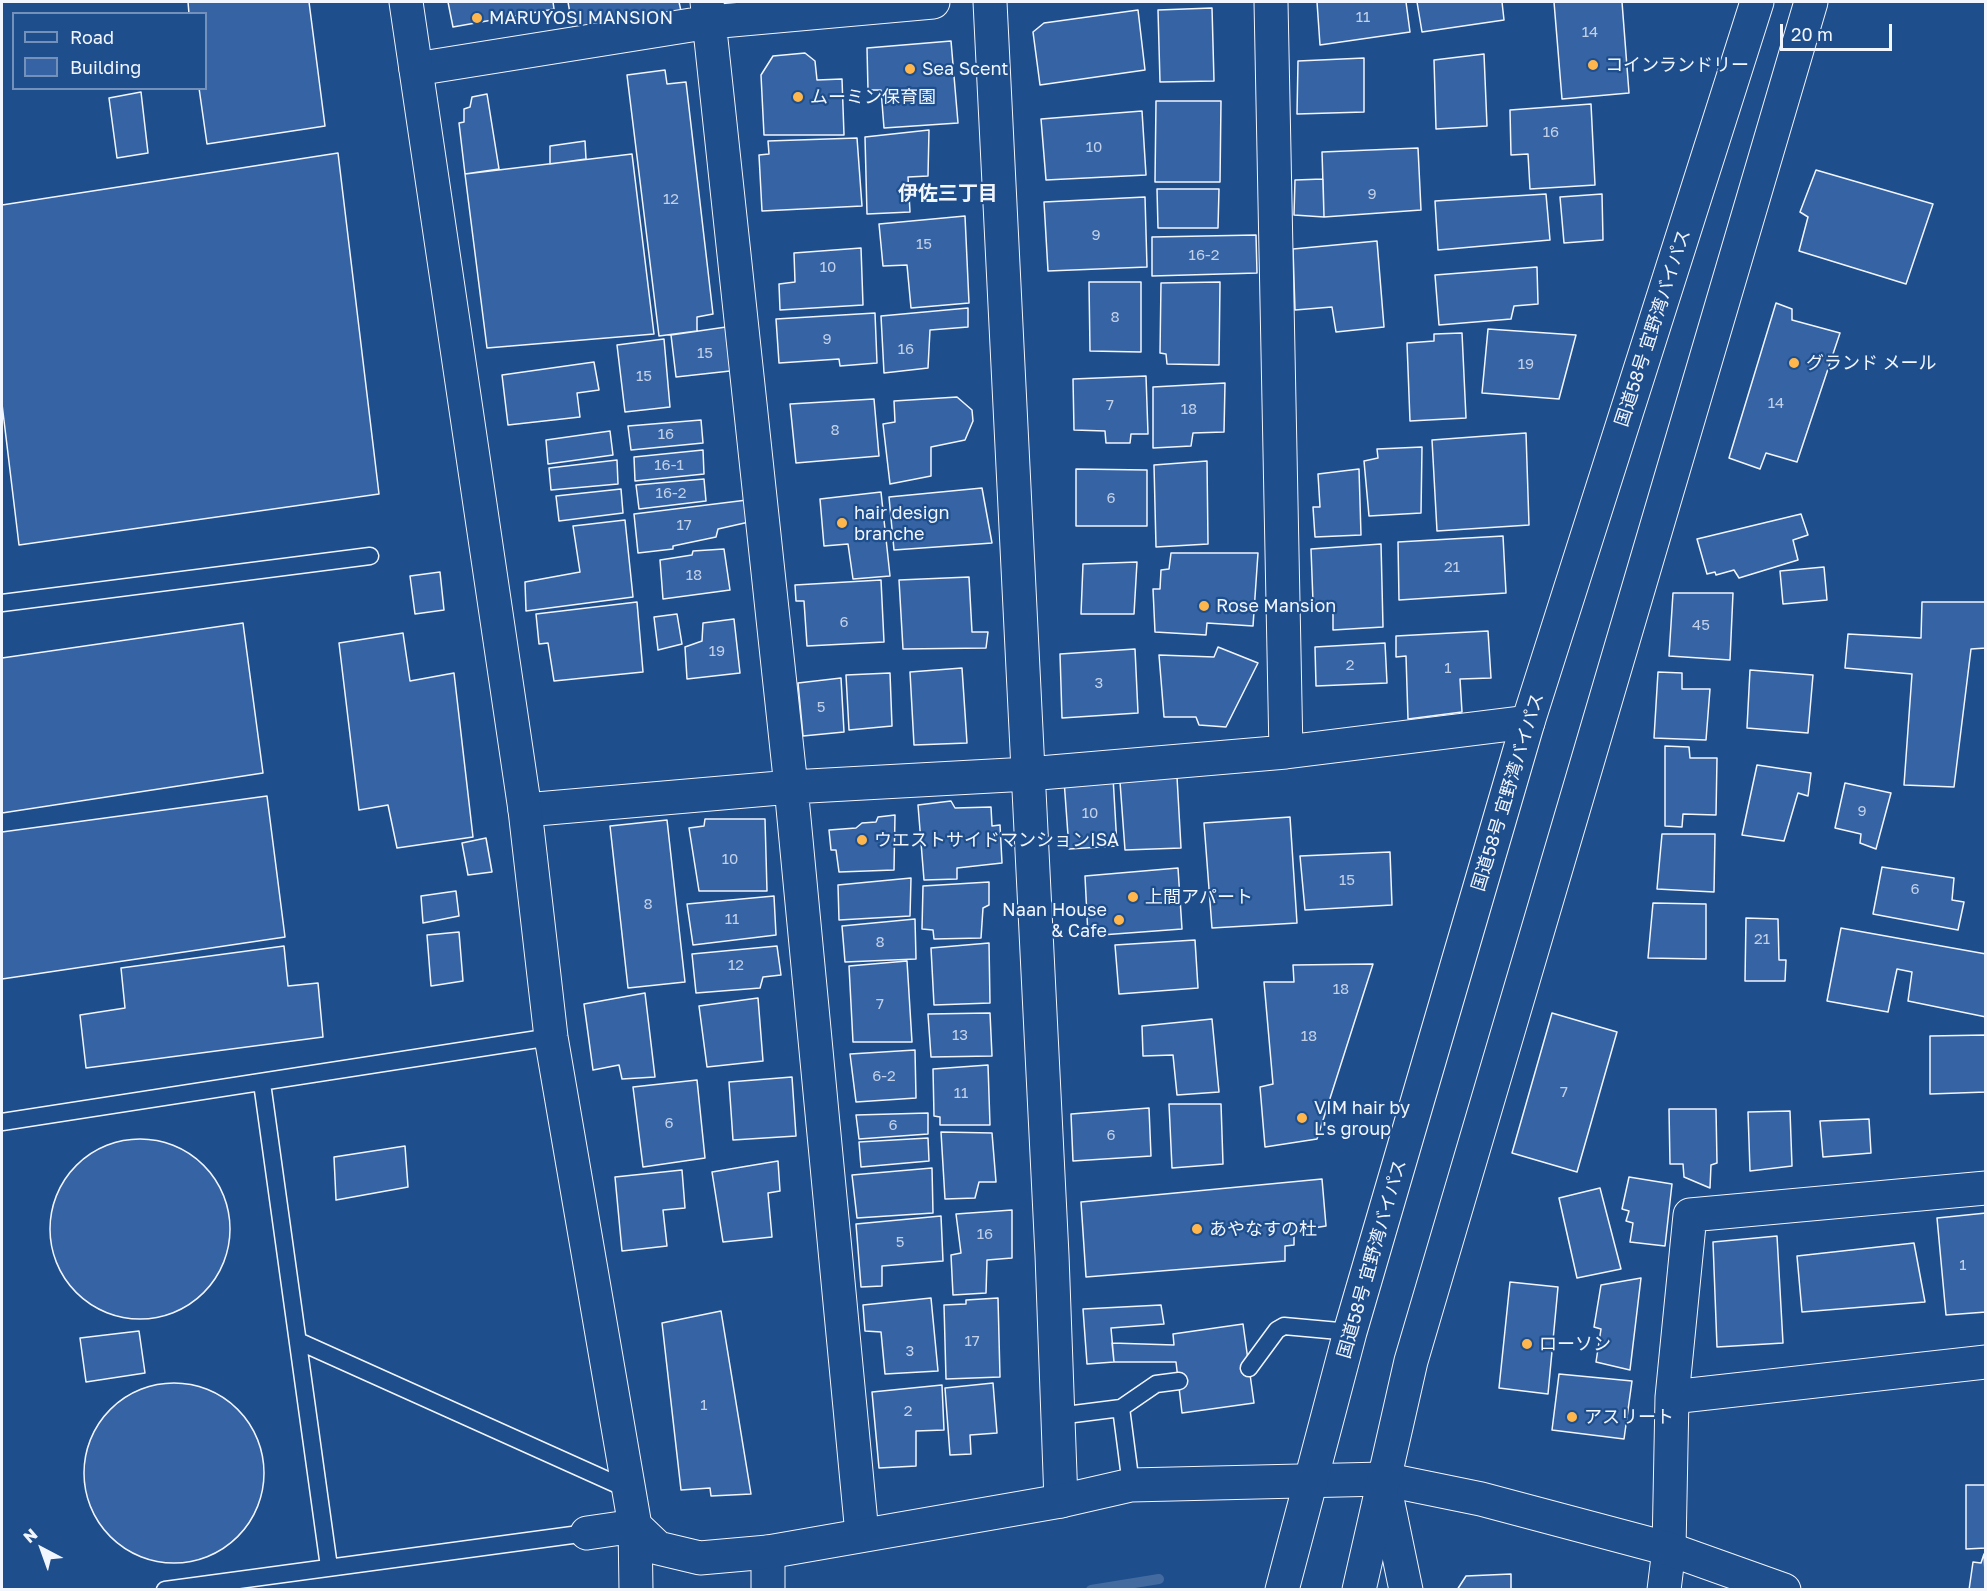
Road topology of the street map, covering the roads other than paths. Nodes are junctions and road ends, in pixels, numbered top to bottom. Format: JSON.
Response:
{"nodes":[{"id":1,"x":406,"y":2,"type":"edge"},
{"id":2,"x":933,"y":2,"type":"edge"},
{"id":3,"x":990,"y":2,"type":"edge"},
{"id":4,"x":1271,"y":2,"type":"edge"},
{"id":5,"x":1757,"y":2,"type":"edge"},
{"id":6,"x":1811,"y":2,"type":"edge"},
{"id":7,"x":708,"y":12,"type":"edge"},
{"id":8,"x":416,"y":69,"type":"junction"},
{"id":9,"x":370,"y":556,"type":"dead end"},
{"id":10,"x":2,"y":603,"type":"edge"},
{"id":11,"x":1528,"y":722,"type":"junction"},
{"id":12,"x":1286,"y":752,"type":"junction"},
{"id":13,"x":1028,"y":774,"type":"junction"},
{"id":14,"x":791,"y":787,"type":"junction"},
{"id":15,"x":525,"y":810,"type":"junction"},
{"id":16,"x":551,"y":1037,"type":"junction"},
{"id":17,"x":262,"y":1083,"type":"junction"},
{"id":18,"x":2,"y":1122,"type":"edge"},
{"id":19,"x":1986,"y":1188,"type":"edge"},
{"id":20,"x":1350,"y":1332,"type":"junction"},
{"id":21,"x":298,"y":1341,"type":"junction"},
{"id":22,"x":1986,"y":1362,"type":"edge"},
{"id":23,"x":1249,"y":1368,"type":"dead end"},
{"id":24,"x":1179,"y":1381,"type":"dead end"},
{"id":25,"x":1672,"y":1397,"type":"junction"},
{"id":26,"x":1121,"y":1408,"type":"junction"},
{"id":27,"x":1058,"y":1416,"type":"junction"},
{"id":28,"x":1309,"y":1479,"type":"junction"},
{"id":29,"x":1383,"y":1479,"type":"junction"},
{"id":30,"x":1131,"y":1485,"type":"junction"},
{"id":31,"x":627,"y":1489,"type":"junction"},
{"id":32,"x":1061,"y":1501,"type":"junction"},
{"id":33,"x":635,"y":1526,"type":"junction"},
{"id":34,"x":587,"y":1533,"type":"joint"},
{"id":35,"x":862,"y":1534,"type":"junction"},
{"id":36,"x":1668,"y":1549,"type":"junction"},
{"id":37,"x":768,"y":1552,"type":"junction"},
{"id":38,"x":329,"y":1567,"type":"junction"},
{"id":39,"x":165,"y":1590,"type":"edge"},
{"id":40,"x":636,"y":1590,"type":"edge"},
{"id":41,"x":768,"y":1590,"type":"edge"},
{"id":42,"x":1282,"y":1590,"type":"edge"},
{"id":43,"x":1359,"y":1590,"type":"edge"},
{"id":44,"x":1406,"y":1590,"type":"edge"},
{"id":45,"x":1664,"y":1590,"type":"edge"},
{"id":46,"x":1784,"y":1590,"type":"edge"}],
"edges":[{"from":1,"to":8,"type":"main road"},
{"from":2,"to":7,"type":"main road"},
{"from":3,"to":13,"type":"main road"},
{"from":4,"to":12,"type":"main road"},
{"from":5,"to":11,"type":"main road","name":"国道58号 宜野湾バイパス"},
{"from":6,"to":29,"type":"main road"},
{"from":7,"to":8,"type":"main road"},
{"from":7,"to":14,"type":"main road"},
{"from":8,"to":15,"type":"main road"},
{"from":9,"to":10,"type":"lane"},
{"from":11,"to":12,"type":"main road"},
{"from":11,"to":20,"type":"main road","name":"国道58号 宜野湾バイパス"},
{"from":12,"to":13,"type":"main road"},
{"from":13,"to":14,"type":"main road"},
{"from":13,"to":27,"type":"main road"},
{"from":14,"to":15,"type":"main road"},
{"from":14,"to":35,"type":"main road"},
{"from":15,"to":16,"type":"main road"},
{"from":16,"to":17,"type":"lane"},
{"from":16,"to":31,"type":"main road"},
{"from":17,"to":18,"type":"lane"},
{"from":17,"to":21,"type":"lane"},
{"from":19,"to":25,"type":"main road"},
{"from":20,"to":23,"type":"lane"},
{"from":20,"to":28,"type":"main road","name":"国道58号 宜野湾バイパス"},
{"from":21,"to":31,"type":"lane"},
{"from":21,"to":38,"type":"lane"},
{"from":22,"to":25,"type":"main road"},
{"from":24,"to":26,"type":"lane"},
{"from":25,"to":36,"type":"main road"},
{"from":26,"to":27,"type":"lane"},
{"from":26,"to":30,"type":"lane"},
{"from":27,"to":32,"type":"main road"},
{"from":28,"to":29,"type":"main road"},
{"from":28,"to":30,"type":"main road"},
{"from":28,"to":42,"type":"main road","name":"国道58号 宜野湾バイパス"},
{"from":29,"to":36,"type":"main road"},
{"from":29,"to":43,"type":"main road"},
{"from":29,"to":44,"type":"main road"},
{"from":30,"to":32,"type":"main road"},
{"from":31,"to":33,"type":"main road"},
{"from":32,"to":35,"type":"main road"},
{"from":33,"to":34,"type":"main road"},
{"from":33,"to":37,"type":"main road"},
{"from":33,"to":40,"type":"main road"},
{"from":34,"to":38,"type":"lane"},
{"from":35,"to":37,"type":"main road"},
{"from":36,"to":45,"type":"main road"},
{"from":36,"to":46,"type":"main road"},
{"from":37,"to":41,"type":"main road"},
{"from":38,"to":39,"type":"lane"}]}
